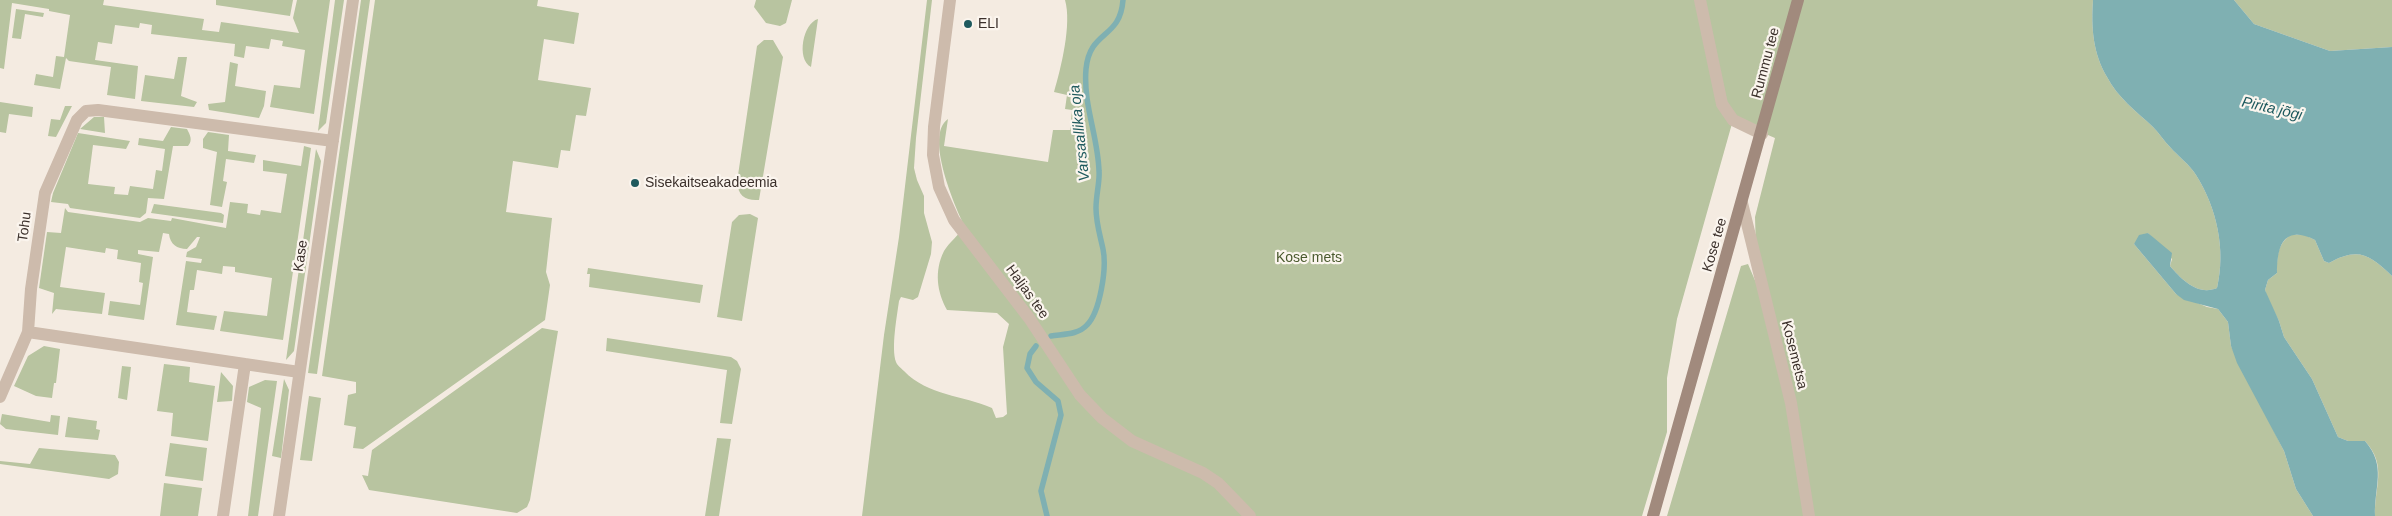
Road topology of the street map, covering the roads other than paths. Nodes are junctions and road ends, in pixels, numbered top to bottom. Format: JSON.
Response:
{"nodes":[{"id":1,"x":353,"y":0,"type":"edge"},
{"id":2,"x":950,"y":0,"type":"edge"},
{"id":3,"x":1700,"y":0,"type":"edge"},
{"id":4,"x":1798,"y":0,"type":"edge"},
{"id":5,"x":1762,"y":134,"type":"junction"},
{"id":6,"x":333,"y":140,"type":"junction"},
{"id":7,"x":1742,"y":203,"type":"junction"},
{"id":8,"x":28,"y":332,"type":"junction"},
{"id":9,"x":245,"y":364,"type":"junction"},
{"id":10,"x":299,"y":372,"type":"junction"},
{"id":11,"x":0,"y":396,"type":"edge"},
{"id":12,"x":223,"y":516,"type":"edge"},
{"id":13,"x":279,"y":516,"type":"edge"},
{"id":14,"x":1250,"y":516,"type":"edge"},
{"id":15,"x":1653,"y":516,"type":"edge"},
{"id":16,"x":1809,"y":516,"type":"edge"}],
"edges":[{"from":1,"to":6,"type":"street","name":"Kase"},
{"from":2,"to":14,"type":"street","name":"Haljas tee"},
{"from":3,"to":5,"type":"street"},
{"from":4,"to":5,"type":"main road","name":"Rummu tee"},
{"from":5,"to":7,"type":"main road","name":"Kose tee"},
{"from":6,"to":8,"type":"street","name":"Tohu"},
{"from":6,"to":10,"type":"street","name":"Kase"},
{"from":7,"to":15,"type":"main road","name":"Kose tee"},
{"from":7,"to":16,"type":"street","name":"Kosemetsa"},
{"from":8,"to":9,"type":"street"},
{"from":8,"to":11,"type":"street"},
{"from":9,"to":10,"type":"street"},
{"from":9,"to":12,"type":"street"},
{"from":10,"to":13,"type":"street","name":"Kase"}]}
